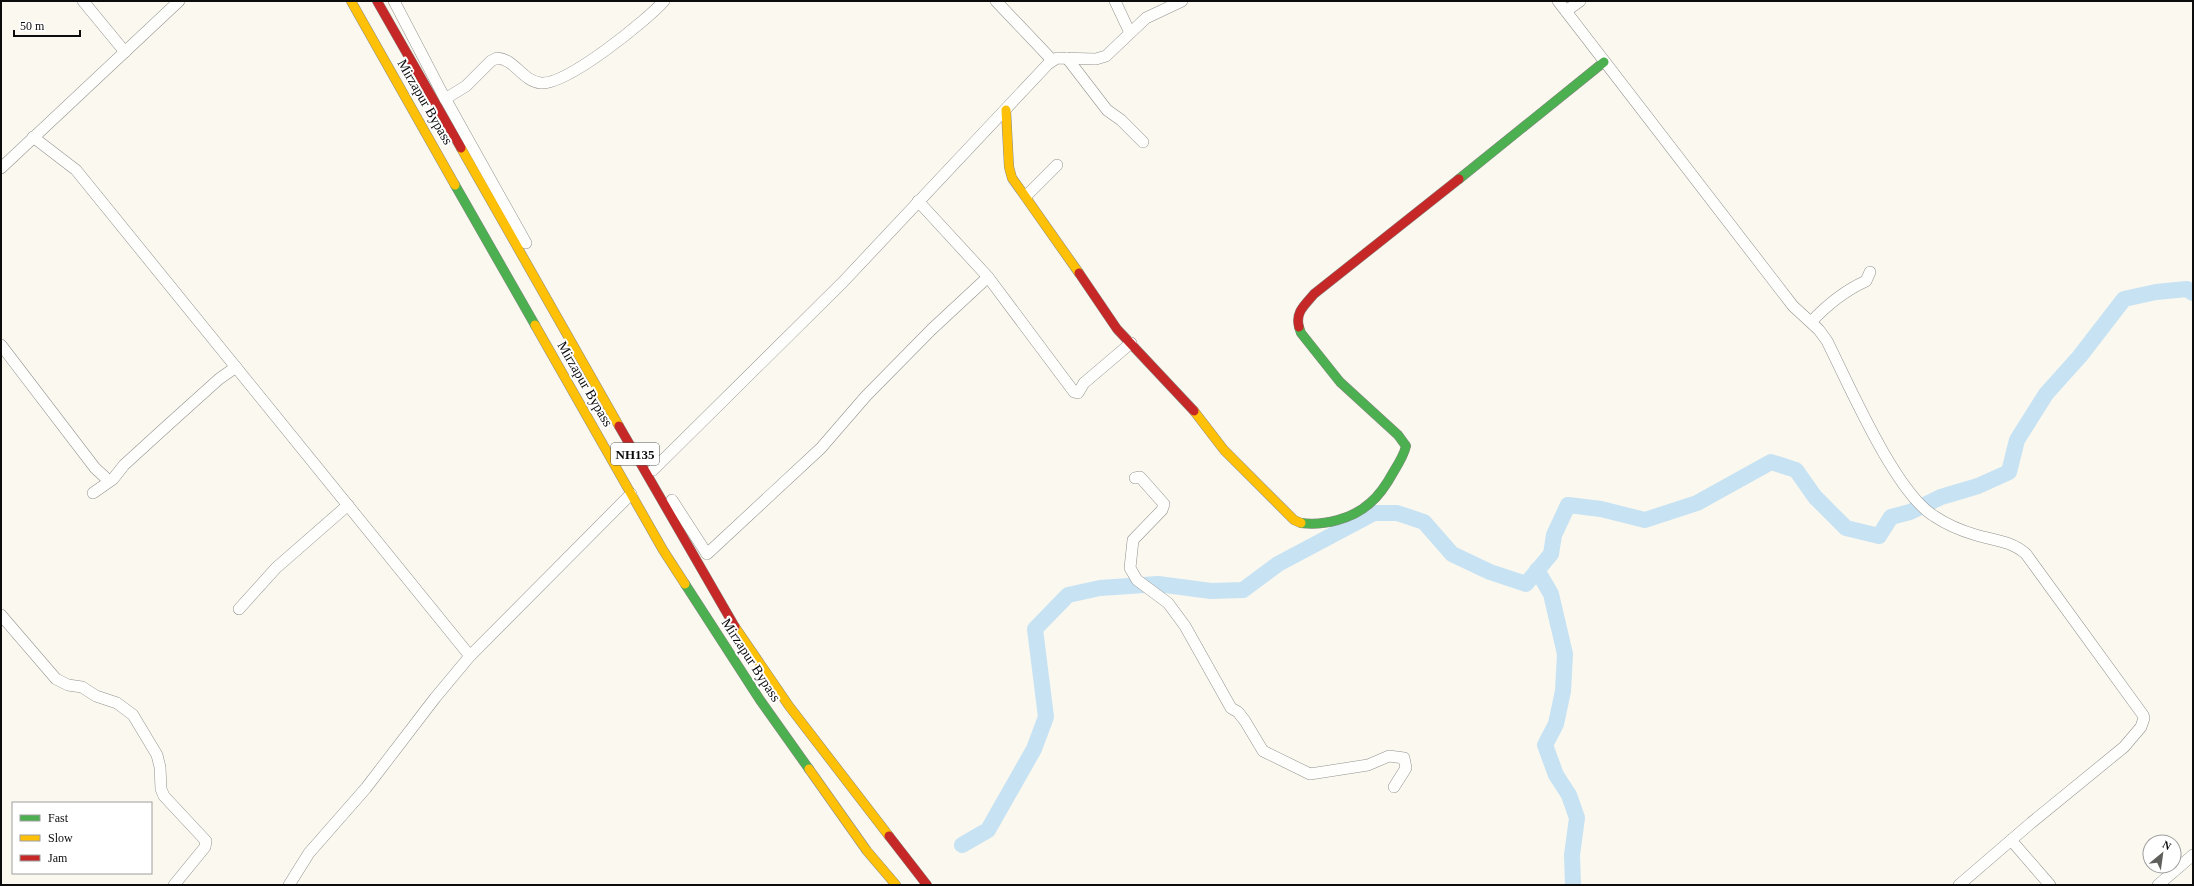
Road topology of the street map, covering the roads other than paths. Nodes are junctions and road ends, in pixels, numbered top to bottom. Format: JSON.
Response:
{"nodes":[{"id":1,"x":83,"y":1,"type":"edge"},
{"id":2,"x":179,"y":1,"type":"edge"},
{"id":3,"x":351,"y":1,"type":"edge"},
{"id":4,"x":377,"y":1,"type":"edge"},
{"id":5,"x":394,"y":1,"type":"edge"},
{"id":6,"x":664,"y":1,"type":"edge"},
{"id":7,"x":996,"y":1,"type":"edge"},
{"id":8,"x":1115,"y":1,"type":"edge"},
{"id":9,"x":1182,"y":1,"type":"edge"},
{"id":10,"x":1558,"y":1,"type":"edge"},
{"id":11,"x":1580,"y":1,"type":"edge"},
{"id":12,"x":1566,"y":11,"type":"junction"},
{"id":13,"x":1130,"y":33,"type":"junction"},
{"id":14,"x":126,"y":52,"type":"junction"},
{"id":15,"x":1066,"y":58,"type":"junction"},
{"id":16,"x":1052,"y":60,"type":"junction"},
{"id":17,"x":1604,"y":62,"type":"junction"},
{"id":18,"x":445,"y":99,"type":"junction"},
{"id":19,"x":1006,"y":110,"type":"junction"},
{"id":20,"x":33,"y":137,"type":"junction"},
{"id":21,"x":1143,"y":142,"type":"dead end"},
{"id":22,"x":1057,"y":165,"type":"dead end"},
{"id":23,"x":1,"y":168,"type":"edge"},
{"id":24,"x":1026,"y":196,"type":"junction"},
{"id":25,"x":918,"y":201,"type":"junction"},
{"id":26,"x":1870,"y":272,"type":"dead end"},
{"id":27,"x":988,"y":277,"type":"junction"},
{"id":28,"x":1811,"y":322,"type":"junction"},
{"id":29,"x":1131,"y":344,"type":"junction"},
{"id":30,"x":1,"y":345,"type":"edge"},
{"id":31,"x":236,"y":367,"type":"junction"},
{"id":32,"x":653,"y":470,"type":"junction"},
{"id":33,"x":1135,"y":478,"type":"dead end"},
{"id":34,"x":109,"y":481,"type":"junction"},
{"id":35,"x":93,"y":493,"type":"dead end"},
{"id":36,"x":631,"y":494,"type":"junction"},
{"id":37,"x":348,"y":505,"type":"junction"},
{"id":38,"x":239,"y":609,"type":"dead end"},
{"id":39,"x":1,"y":615,"type":"edge"},
{"id":40,"x":470,"y":656,"type":"junction"},
{"id":41,"x":1394,"y":787,"type":"dead end"},
{"id":42,"x":2011,"y":840,"type":"junction"},
{"id":43,"x":2193,"y":855,"type":"edge"},
{"id":44,"x":174,"y":885,"type":"edge"},
{"id":45,"x":289,"y":885,"type":"edge"},
{"id":46,"x":896,"y":885,"type":"edge"},
{"id":47,"x":927,"y":885,"type":"edge"},
{"id":48,"x":1959,"y":885,"type":"edge"},
{"id":49,"x":2050,"y":885,"type":"edge"},
{"id":50,"x":2158,"y":885,"type":"edge"}],
"edges":[{"from":1,"to":14,"type":"street"},
{"from":2,"to":14,"type":"street"},
{"from":3,"to":36,"type":"main road","name":"Mirzapur Bypass","number":"NH135"},
{"from":4,"to":47,"type":"main road","number":"NH135"},
{"from":5,"to":18,"type":"street"},
{"from":6,"to":18,"type":"street"},
{"from":7,"to":16,"type":"street"},
{"from":8,"to":13,"type":"street"},
{"from":9,"to":13,"type":"street"},
{"from":10,"to":12,"type":"street"},
{"from":11,"to":12,"type":"street"},
{"from":12,"to":17,"type":"street"},
{"from":13,"to":15,"type":"street"},
{"from":14,"to":20,"type":"street"},
{"from":15,"to":16,"type":"street"},
{"from":15,"to":21,"type":"street"},
{"from":16,"to":19,"type":"street"},
{"from":17,"to":28,"type":"street"},
{"from":17,"to":29,"type":"main road"},
{"from":18,"to":32,"type":"street"},
{"from":19,"to":24,"type":"main road"},
{"from":19,"to":25,"type":"street"},
{"from":20,"to":23,"type":"street"},
{"from":20,"to":31,"type":"street"},
{"from":22,"to":24,"type":"street"},
{"from":24,"to":29,"type":"main road"},
{"from":25,"to":27,"type":"street"},
{"from":25,"to":32,"type":"street"},
{"from":26,"to":28,"type":"street"},
{"from":27,"to":29,"type":"street"},
{"from":27,"to":32,"type":"street"},
{"from":28,"to":42,"type":"street"},
{"from":30,"to":34,"type":"street"},
{"from":31,"to":34,"type":"street"},
{"from":31,"to":37,"type":"street"},
{"from":33,"to":41,"type":"street"},
{"from":34,"to":35,"type":"street"},
{"from":36,"to":40,"type":"street"},
{"from":36,"to":46,"type":"main road","name":"Mirzapur Bypass","number":"NH135"},
{"from":37,"to":38,"type":"street"},
{"from":37,"to":40,"type":"street"},
{"from":39,"to":44,"type":"street"},
{"from":40,"to":45,"type":"street"},
{"from":42,"to":48,"type":"street"},
{"from":42,"to":49,"type":"street"},
{"from":43,"to":50,"type":"street"}]}
